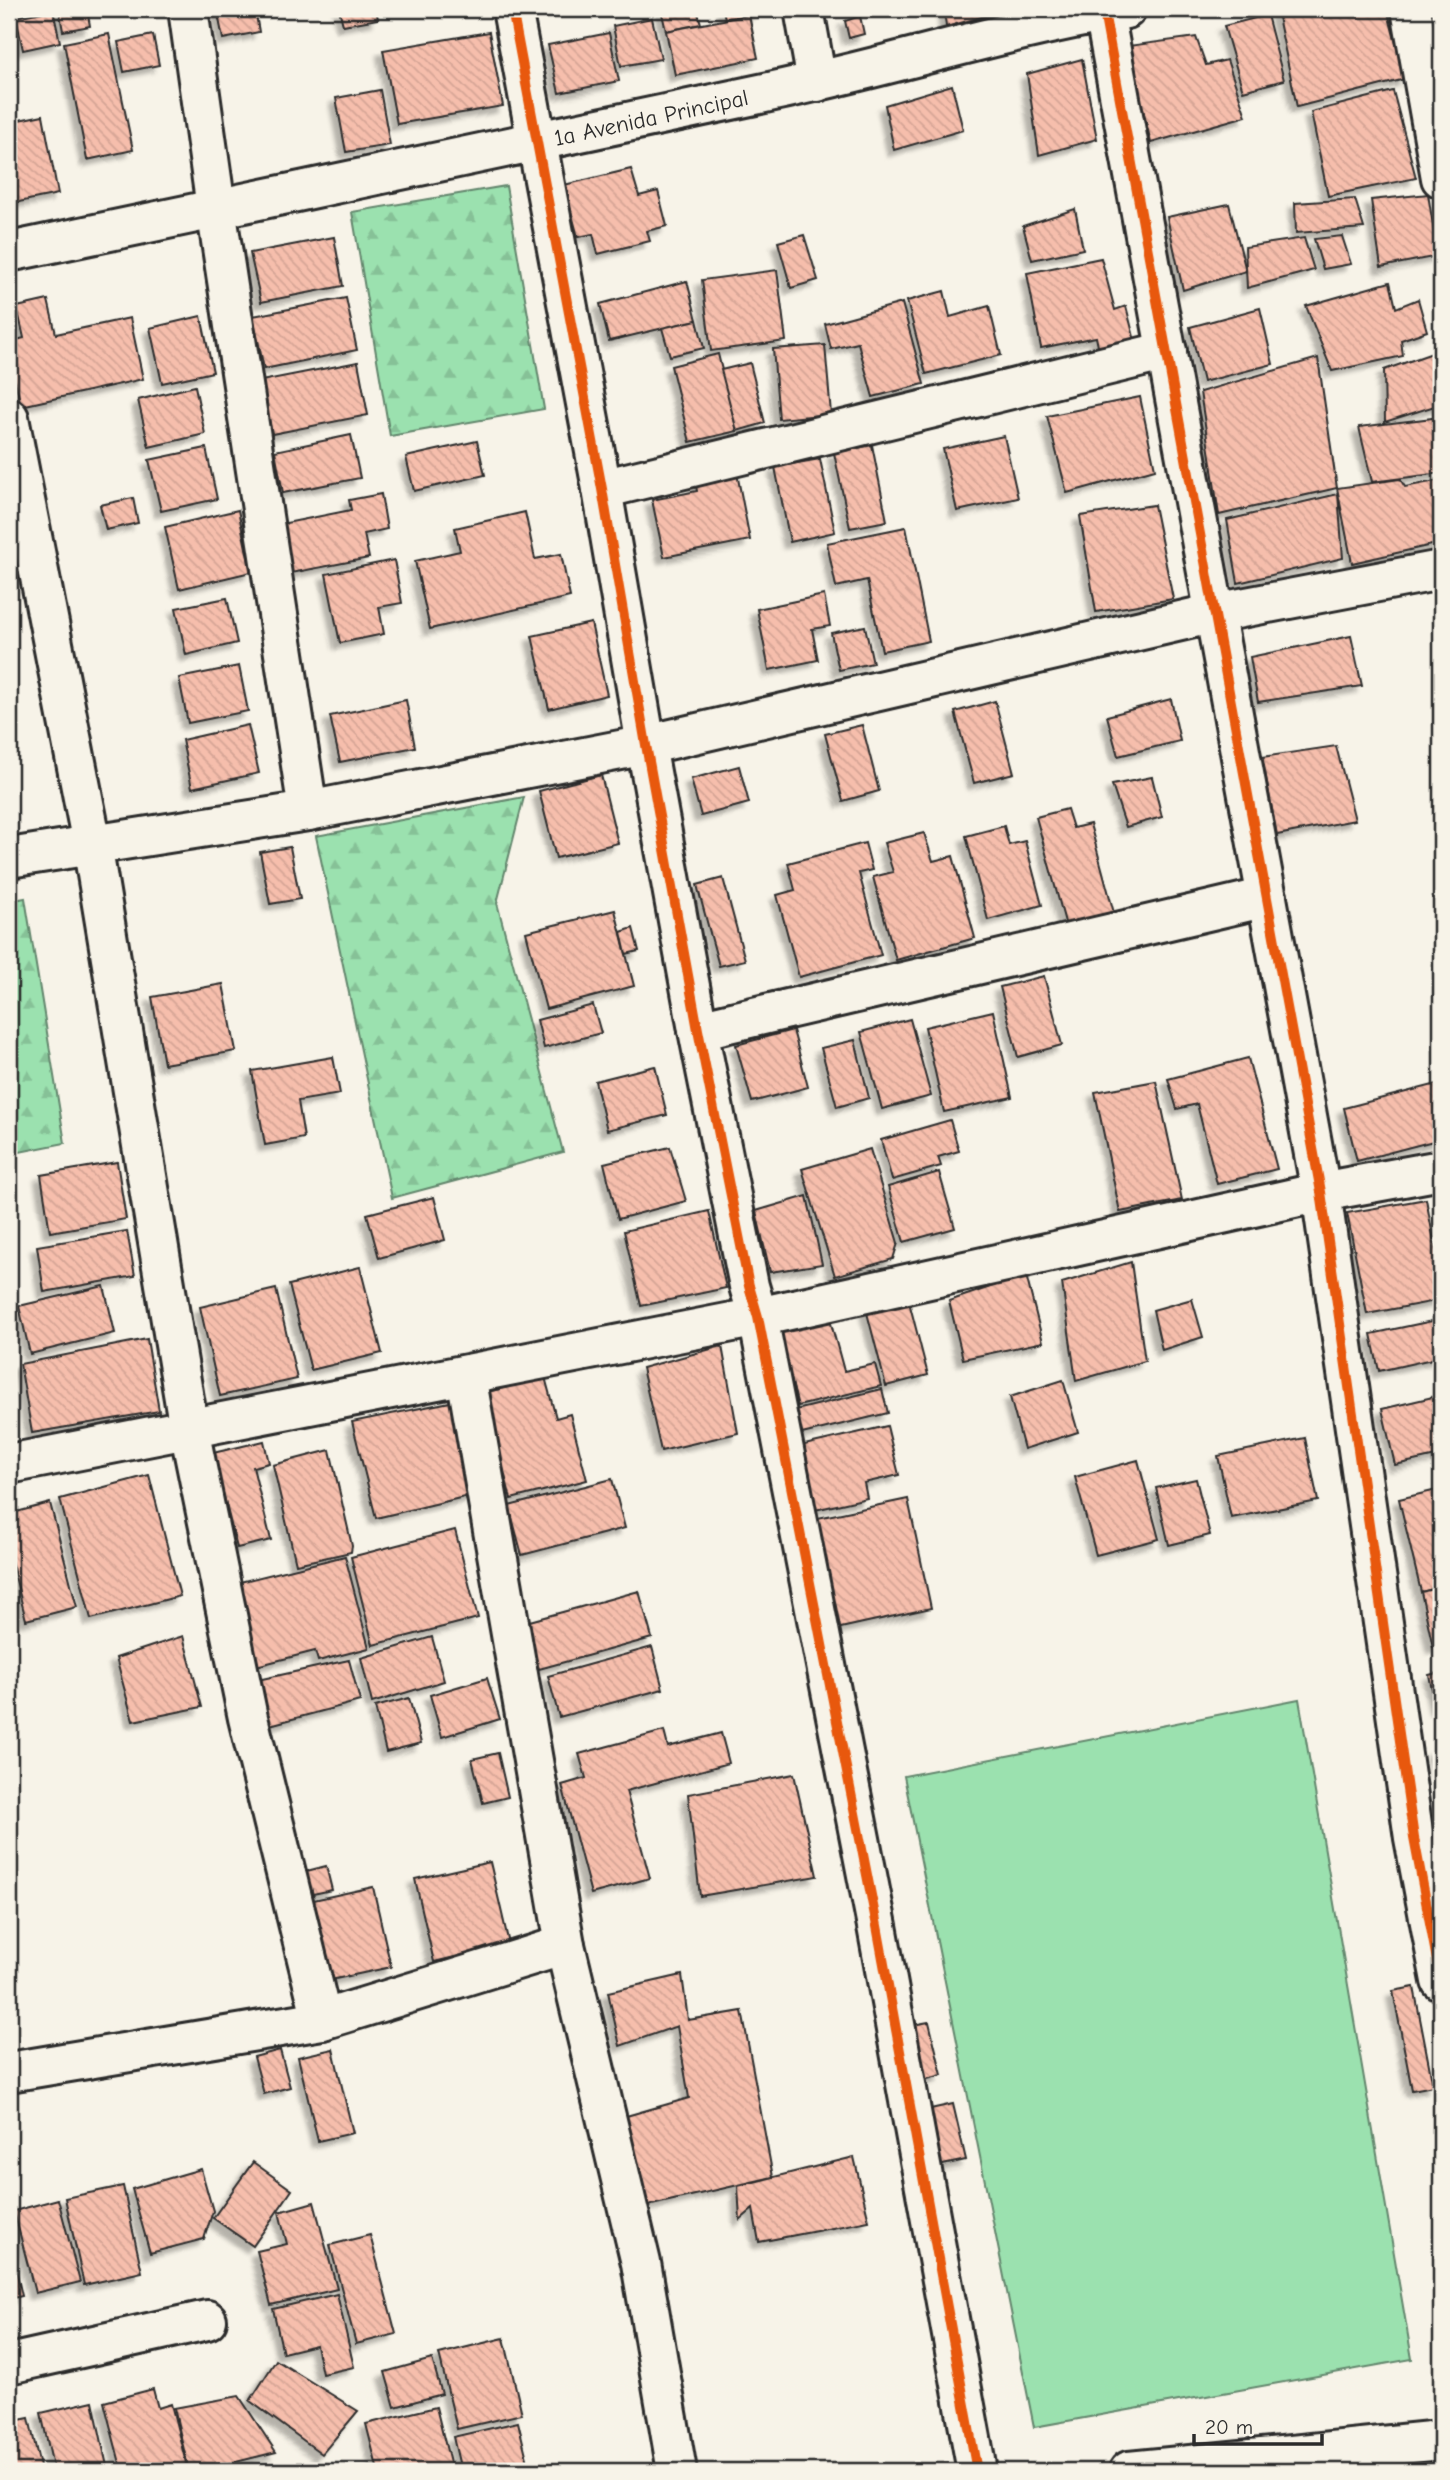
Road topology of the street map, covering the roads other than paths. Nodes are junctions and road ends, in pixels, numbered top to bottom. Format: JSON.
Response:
{"nodes":[{"id":1,"x":188,"y":9,"type":"edge"},
{"id":2,"x":512,"y":9,"type":"edge"},
{"id":3,"x":804,"y":9,"type":"edge"},
{"id":4,"x":1411,"y":9,"type":"edge"},
{"id":5,"x":1115,"y":11,"type":"edge"},
{"id":6,"x":1064,"y":14,"type":"edge"},
{"id":7,"x":817,"y":82,"type":"junction"},
{"id":8,"x":537,"y":143,"type":"junction"},
{"id":9,"x":1441,"y":178,"type":"edge"},
{"id":10,"x":216,"y":208,"type":"junction"},
{"id":11,"x":9,"y":252,"type":"edge"},
{"id":12,"x":1167,"y":351,"type":"junction"},
{"id":13,"x":9,"y":418,"type":"edge"},
{"id":14,"x":602,"y":489,"type":"junction"},
{"id":15,"x":1441,"y":570,"type":"edge"},
{"id":16,"x":1215,"y":613,"type":"junction"},
{"id":17,"x":646,"y":745,"type":"junction"},
{"id":18,"x":308,"y":811,"type":"junction"},
{"id":19,"x":92,"y":844,"type":"junction"},
{"id":20,"x":9,"y":858,"type":"edge"},
{"id":21,"x":1267,"y":897,"type":"junction"},
{"id":22,"x":698,"y":1030,"type":"junction"},
{"id":23,"x":1441,"y":1170,"type":"edge"},
{"id":24,"x":1321,"y":1192,"type":"junction"},
{"id":25,"x":758,"y":1317,"type":"junction"},
{"id":26,"x":466,"y":1375,"type":"junction"},
{"id":27,"x":190,"y":1429,"type":"junction"},
{"id":28,"x":9,"y":1464,"type":"edge"},
{"id":29,"x":1428,"y":1834,"type":"edge"},
{"id":30,"x":565,"y":1945,"type":"junction"},
{"id":31,"x":1441,"y":1981,"type":"edge"},
{"id":32,"x":322,"y":2020,"type":"junction"},
{"id":33,"x":9,"y":2072,"type":"edge"},
{"id":34,"x":207,"y":2320,"type":"dead end"},
{"id":35,"x":9,"y":2364,"type":"edge"},
{"id":36,"x":1441,"y":2440,"type":"edge"},
{"id":37,"x":677,"y":2471,"type":"edge"},
{"id":38,"x":977,"y":2471,"type":"edge"},
{"id":39,"x":1129,"y":2471,"type":"edge"}],
"edges":[{"from":1,"to":10,"type":"street"},
{"from":2,"to":8,"type":"street"},
{"from":3,"to":7,"type":"street"},
{"from":4,"to":9,"type":"street"},
{"from":5,"to":6,"type":"street","name":"1a Avenida Principal"},
{"from":5,"to":12,"type":"street"},
{"from":6,"to":7,"type":"street","name":"1a Avenida Principal"},
{"from":7,"to":8,"type":"street","name":"1a Avenida Principal"},
{"from":8,"to":10,"type":"street","name":"1a Avenida Principal"},
{"from":8,"to":14,"type":"street"},
{"from":10,"to":11,"type":"street","name":"1a Avenida Principal"},
{"from":10,"to":18,"type":"street"},
{"from":12,"to":14,"type":"street"},
{"from":12,"to":16,"type":"street"},
{"from":13,"to":19,"type":"street"},
{"from":14,"to":17,"type":"street"},
{"from":15,"to":16,"type":"street"},
{"from":16,"to":17,"type":"street"},
{"from":16,"to":21,"type":"street"},
{"from":17,"to":18,"type":"street"},
{"from":17,"to":22,"type":"street"},
{"from":18,"to":19,"type":"street"},
{"from":19,"to":20,"type":"street"},
{"from":19,"to":27,"type":"street"},
{"from":21,"to":22,"type":"street"},
{"from":21,"to":24,"type":"street"},
{"from":22,"to":25,"type":"street"},
{"from":23,"to":24,"type":"street"},
{"from":24,"to":25,"type":"street"},
{"from":24,"to":29,"type":"street"},
{"from":25,"to":26,"type":"street"},
{"from":25,"to":38,"type":"street"},
{"from":26,"to":27,"type":"street"},
{"from":26,"to":30,"type":"street"},
{"from":27,"to":28,"type":"street"},
{"from":27,"to":32,"type":"street"},
{"from":29,"to":31,"type":"street"},
{"from":30,"to":32,"type":"street"},
{"from":30,"to":37,"type":"street"},
{"from":32,"to":33,"type":"street"},
{"from":34,"to":35,"type":"street"},
{"from":36,"to":39,"type":"street"}]}
